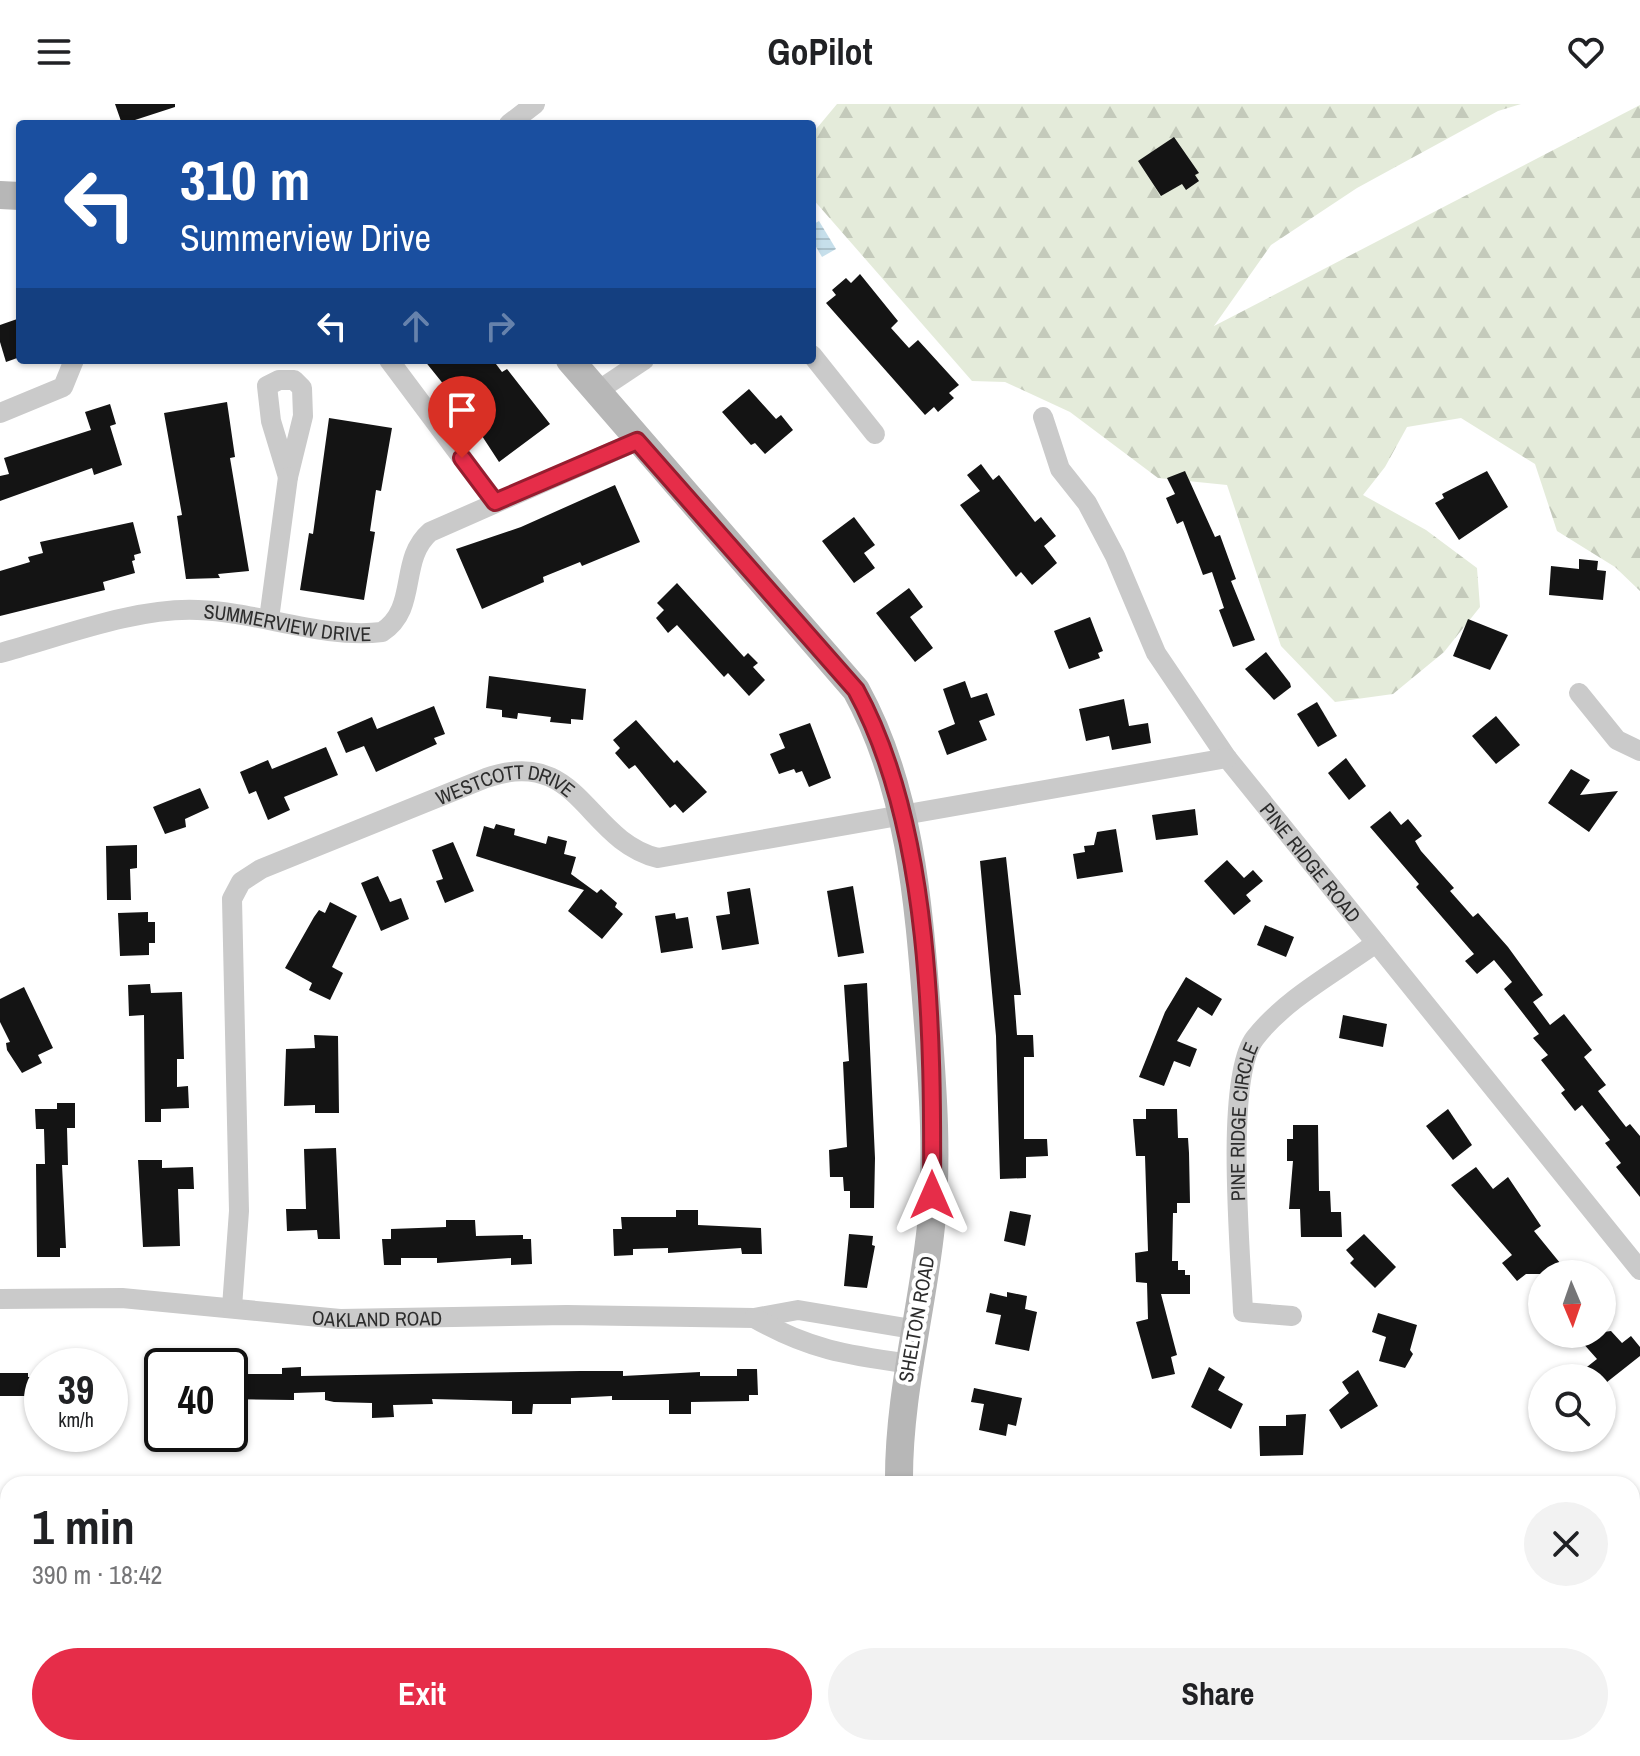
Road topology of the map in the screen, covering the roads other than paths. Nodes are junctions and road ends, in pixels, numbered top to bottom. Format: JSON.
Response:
{"nodes":[{"id":1,"x":816,"y":360,"type":"edge"},
{"id":2,"x":72,"y":364,"type":"edge"},
{"id":3,"x":392,"y":364,"type":"edge"},
{"id":4,"x":573,"y":364,"type":"edge"},
{"id":5,"x":638,"y":364,"type":"edge"},
{"id":6,"x":596,"y":392,"type":"junction"},
{"id":7,"x":0,"y":413,"type":"edge"},
{"id":8,"x":1043,"y":417,"type":"dead end"},
{"id":9,"x":875,"y":434,"type":"dead end"},
{"id":10,"x":637,"y":441,"type":"junction"},
{"id":11,"x":288,"y":477,"type":"dead end"},
{"id":12,"x":495,"y":502,"type":"junction"},
{"id":13,"x":269,"y":619,"type":"junction"},
{"id":14,"x":0,"y":653,"type":"edge"},
{"id":15,"x":1579,"y":693,"type":"dead end"},
{"id":16,"x":1640,"y":751,"type":"edge"},
{"id":17,"x":1227,"y":758,"type":"junction"},
{"id":18,"x":902,"y":815,"type":"junction"},
{"id":19,"x":1376,"y":943,"type":"junction"},
{"id":20,"x":1640,"y":1270,"type":"edge"},
{"id":21,"x":0,"y":1299,"type":"edge"},
{"id":22,"x":232,"y":1307,"type":"junction"},
{"id":23,"x":1292,"y":1316,"type":"dead end"},
{"id":24,"x":754,"y":1318,"type":"junction"},
{"id":25,"x":918,"y":1330,"type":"junction"},
{"id":26,"x":910,"y":1364,"type":"junction"},
{"id":27,"x":899,"y":1476,"type":"edge"}],
"edges":[{"from":1,"to":9,"type":"street"},
{"from":2,"to":7,"type":"street"},
{"from":3,"to":12,"type":"street"},
{"from":4,"to":6,"type":"street","name":"SHELTON ROAD"},
{"from":5,"to":6,"type":"street"},
{"from":6,"to":10,"type":"street","name":"SHELTON ROAD"},
{"from":8,"to":17,"type":"street","name":"PINE RIDGE ROAD"},
{"from":10,"to":12,"type":"street","name":"SUMMERVIEW DRIVE"},
{"from":10,"to":18,"type":"street","name":"SHELTON ROAD"},
{"from":11,"to":13,"type":"street"},
{"from":12,"to":13,"type":"street","name":"SUMMERVIEW DRIVE"},
{"from":13,"to":14,"type":"street","name":"SUMMERVIEW DRIVE"},
{"from":15,"to":16,"type":"street"},
{"from":17,"to":18,"type":"street","name":"WESTCOTT DRIVE"},
{"from":17,"to":19,"type":"street","name":"PINE RIDGE ROAD"},
{"from":18,"to":22,"type":"street","name":"WESTCOTT DRIVE"},
{"from":18,"to":25,"type":"street","name":"SHELTON ROAD"},
{"from":19,"to":20,"type":"street","name":"PINE RIDGE ROAD"},
{"from":19,"to":23,"type":"street","name":"PINE RIDGE CIRCLE"},
{"from":21,"to":22,"type":"street","name":"OAKLAND ROAD"},
{"from":22,"to":24,"type":"street","name":"OAKLAND ROAD"},
{"from":24,"to":25,"type":"street","name":"OAKLAND ROAD"},
{"from":24,"to":26,"type":"street","name":"OAKLAND ROAD"},
{"from":25,"to":26,"type":"street","name":"SHELTON ROAD"},
{"from":26,"to":27,"type":"street","name":"SHELTON ROAD"}]}
